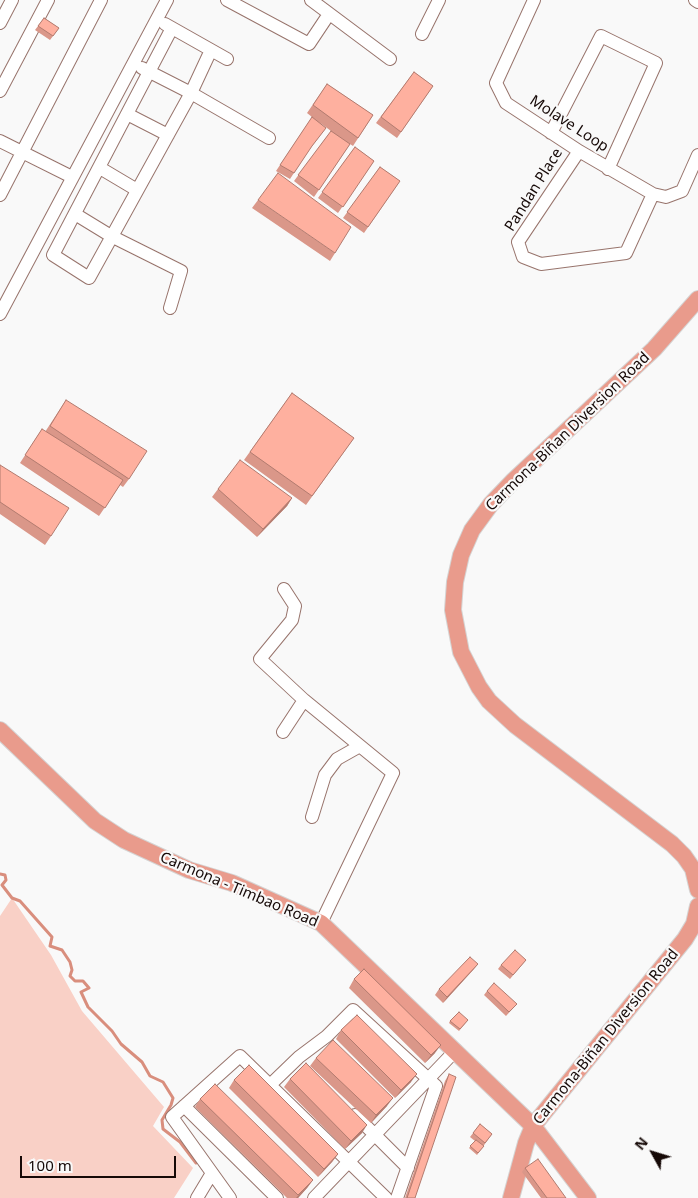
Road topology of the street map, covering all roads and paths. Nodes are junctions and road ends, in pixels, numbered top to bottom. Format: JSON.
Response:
{"nodes":[{"id":1,"x":12,"y":0,"type":"edge"},
{"id":2,"x":48,"y":0,"type":"edge"},
{"id":3,"x":100,"y":0,"type":"edge"},
{"id":4,"x":166,"y":0,"type":"edge"},
{"id":5,"x":227,"y":0,"type":"edge"},
{"id":6,"x":311,"y":0,"type":"edge"},
{"id":7,"x":439,"y":0,"type":"edge"},
{"id":8,"x":534,"y":0,"type":"edge"},
{"id":9,"x":329,"y":14,"type":"junction"},
{"id":10,"x":156,"y":19,"type":"junction"},
{"id":11,"x":0,"y":23,"type":"edge"},
{"id":12,"x":172,"y":28,"type":"junction"},
{"id":13,"x":422,"y":34,"type":"dead end"},
{"id":14,"x":211,"y":50,"type":"junction"},
{"id":15,"x":227,"y":59,"type":"dead end"},
{"id":16,"x":390,"y":59,"type":"dead end"},
{"id":17,"x":133,"y":64,"type":"junction"},
{"id":18,"x":149,"y":72,"type":"junction"},
{"id":19,"x":0,"y":91,"type":"edge"},
{"id":20,"x":191,"y":93,"type":"junction"},
{"id":21,"x":127,"y":114,"type":"junction"},
{"id":22,"x":551,"y":133,"type":"junction"},
{"id":23,"x":168,"y":135,"type":"junction"},
{"id":24,"x":269,"y":138,"type":"dead end"},
{"id":25,"x":0,"y":141,"type":"edge"},
{"id":26,"x":579,"y":151,"type":"junction"},
{"id":27,"x":22,"y":153,"type":"junction"},
{"id":28,"x":698,"y":155,"type":"edge"},
{"id":29,"x":100,"y":168,"type":"junction"},
{"id":30,"x":608,"y":169,"type":"junction"},
{"id":31,"x":72,"y":177,"type":"junction"},
{"id":32,"x":137,"y":190,"type":"junction"},
{"id":33,"x":653,"y":194,"type":"junction"},
{"id":34,"x":0,"y":195,"type":"edge"},
{"id":35,"x":75,"y":214,"type":"junction"},
{"id":36,"x":111,"y":236,"type":"junction"},
{"id":37,"x":698,"y":299,"type":"edge"},
{"id":38,"x":170,"y":308,"type":"dead end"},
{"id":39,"x":0,"y":314,"type":"edge"},
{"id":40,"x":284,"y":589,"type":"dead end"},
{"id":41,"x":304,"y":700,"type":"junction"},
{"id":42,"x":0,"y":730,"type":"edge"},
{"id":43,"x":283,"y":732,"type":"dead end"},
{"id":44,"x":360,"y":746,"type":"junction"},
{"id":45,"x":312,"y":817,"type":"dead end"},
{"id":46,"x":698,"y":890,"type":"edge"},
{"id":47,"x":698,"y":906,"type":"edge"},
{"id":48,"x":321,"y":923,"type":"junction"},
{"id":49,"x":456,"y":1050,"type":"junction"},
{"id":50,"x":428,"y":1079,"type":"junction"},
{"id":51,"x":210,"y":1082,"type":"junction"},
{"id":52,"x":270,"y":1086,"type":"junction"},
{"id":53,"x":220,"y":1093,"type":"edge"},
{"id":54,"x":184,"y":1106,"type":"junction"},
{"id":55,"x":347,"y":1107,"type":"edge"},
{"id":56,"x":533,"y":1126,"type":"junction"},
{"id":57,"x":374,"y":1135,"type":"junction"},
{"id":58,"x":349,"y":1162,"type":"junction"},
{"id":59,"x":408,"y":1168,"type":"junction"},
{"id":60,"x":212,"y":1173,"type":"junction"},
{"id":61,"x":316,"y":1191,"type":"edge"},
{"id":62,"x":377,"y":1195,"type":"edge"},
{"id":63,"x":197,"y":1198,"type":"edge"},
{"id":64,"x":230,"y":1198,"type":"edge"},
{"id":65,"x":277,"y":1198,"type":"edge"},
{"id":66,"x":397,"y":1198,"type":"edge"},
{"id":67,"x":510,"y":1198,"type":"edge"},
{"id":68,"x":588,"y":1198,"type":"edge"}],
"edges":[{"from":1,"to":11,"type":"street"},
{"from":2,"to":19,"type":"street"},
{"from":3,"to":27,"type":"street"},
{"from":4,"to":10,"type":"street"},
{"from":5,"to":9,"type":"street"},
{"from":6,"to":9,"type":"street"},
{"from":7,"to":13,"type":"street"},
{"from":8,"to":22,"type":"street","name":"Molave Loop"},
{"from":9,"to":16,"type":"street"},
{"from":10,"to":12,"type":"street"},
{"from":10,"to":17,"type":"street"},
{"from":12,"to":14,"type":"street"},
{"from":12,"to":18,"type":"street"},
{"from":14,"to":15,"type":"street"},
{"from":14,"to":20,"type":"street"},
{"from":17,"to":18,"type":"street"},
{"from":17,"to":31,"type":"street"},
{"from":18,"to":20,"type":"street"},
{"from":18,"to":21,"type":"street"},
{"from":20,"to":23,"type":"street"},
{"from":20,"to":24,"type":"street"},
{"from":21,"to":23,"type":"street"},
{"from":21,"to":29,"type":"street"},
{"from":22,"to":26,"type":"street","name":"Molave Loop"},
{"from":22,"to":30,"type":"street"},
{"from":23,"to":32,"type":"street"},
{"from":25,"to":27,"type":"street"},
{"from":26,"to":30,"type":"street","name":"Molave Loop"},
{"from":26,"to":33,"type":"street","name":"Pandan Place"},
{"from":27,"to":31,"type":"street"},
{"from":27,"to":34,"type":"street"},
{"from":28,"to":33,"type":"street"},
{"from":29,"to":32,"type":"street"},
{"from":29,"to":35,"type":"street"},
{"from":30,"to":33,"type":"street","name":"Molave Loop"},
{"from":31,"to":39,"type":"street"},
{"from":32,"to":36,"type":"street"},
{"from":35,"to":36,"type":"street"},
{"from":35,"to":36,"type":"street"},
{"from":36,"to":38,"type":"street"},
{"from":37,"to":46,"type":"main road","name":"Carmona-Biñan Diversion Road"},
{"from":40,"to":41,"type":"street"},
{"from":41,"to":43,"type":"street"},
{"from":41,"to":44,"type":"street"},
{"from":42,"to":48,"type":"main road","name":"Carmona - Timbao Road"},
{"from":44,"to":45,"type":"street"},
{"from":44,"to":48,"type":"street"},
{"from":47,"to":56,"type":"main road","name":"Carmona-Biñan Diversion Road"},
{"from":48,"to":49,"type":"main road","name":"Carmona - Timbao Road"},
{"from":49,"to":50,"type":"street"},
{"from":49,"to":56,"type":"main road","name":"Carmona - Timbao Road"},
{"from":50,"to":52,"type":"street"},
{"from":50,"to":57,"type":"street"},
{"from":50,"to":59,"type":"street"},
{"from":51,"to":52,"type":"street"},
{"from":51,"to":53,"type":"street"},
{"from":51,"to":54,"type":"street"},
{"from":52,"to":58,"type":"street"},
{"from":54,"to":60,"type":"street"},
{"from":54,"to":65,"type":"street"},
{"from":55,"to":57,"type":"street"},
{"from":56,"to":67,"type":"main road","name":"Carmona-Biñan Diversion Road"},
{"from":56,"to":68,"type":"main road","name":"Carmona - Timbao Road"},
{"from":57,"to":58,"type":"street"},
{"from":57,"to":59,"type":"street"},
{"from":58,"to":61,"type":"street"},
{"from":58,"to":62,"type":"street"},
{"from":59,"to":66,"type":"street"},
{"from":60,"to":63,"type":"street"},
{"from":60,"to":64,"type":"street"}]}
